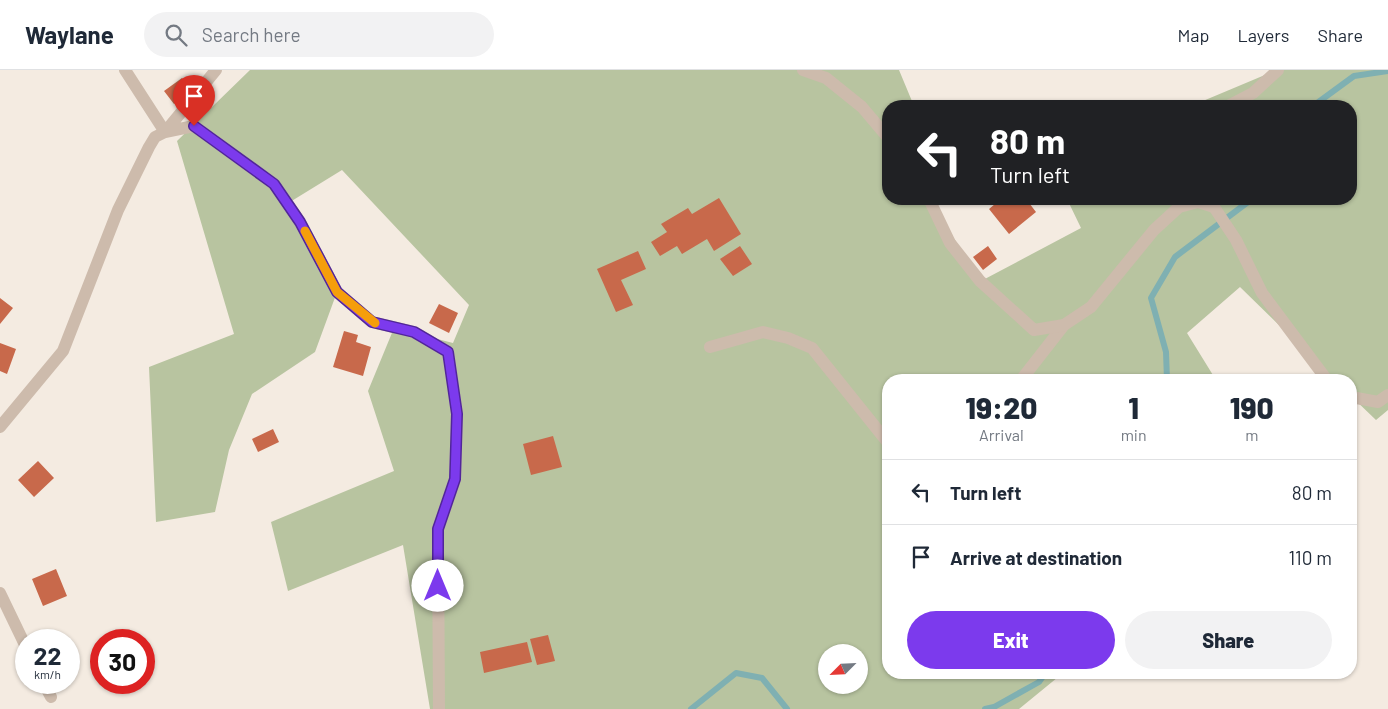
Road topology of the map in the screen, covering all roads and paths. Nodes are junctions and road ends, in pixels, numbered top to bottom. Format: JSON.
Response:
{"nodes":[{"id":1,"x":125,"y":70,"type":"edge"},
{"id":2,"x":216,"y":70,"type":"edge"},
{"id":3,"x":802,"y":70,"type":"edge"},
{"id":4,"x":1278,"y":70,"type":"edge"},
{"id":5,"x":1240,"y":100,"type":"edge"},
{"id":6,"x":882,"y":131,"type":"edge"},
{"id":7,"x":165,"y":132,"type":"junction"},
{"id":8,"x":932,"y":205,"type":"edge"},
{"id":9,"x":1186,"y":205,"type":"edge"},
{"id":10,"x":1209,"y":205,"type":"edge"},
{"id":11,"x":1064,"y":325,"type":"junction"},
{"id":12,"x":710,"y":347,"type":"dead end"},
{"id":13,"x":1026,"y":374,"type":"edge"},
{"id":14,"x":1323,"y":374,"type":"edge"},
{"id":15,"x":1388,"y":395,"type":"edge"},
{"id":16,"x":1357,"y":398,"type":"edge"},
{"id":17,"x":0,"y":426,"type":"edge"},
{"id":18,"x":882,"y":435,"type":"edge"},
{"id":19,"x":0,"y":594,"type":"edge"},
{"id":20,"x":17,"y":629,"type":"edge"},
{"id":21,"x":49,"y":694,"type":"edge"},
{"id":22,"x":50,"y":697,"type":"dead end"},
{"id":23,"x":439,"y":709,"type":"edge"}],
"edges":[{"from":1,"to":7,"type":"street"},
{"from":2,"to":7,"type":"street"},
{"from":3,"to":6,"type":"street"},
{"from":4,"to":5,"type":"street"},
{"from":7,"to":17,"type":"street"},
{"from":7,"to":23,"type":"street"},
{"from":8,"to":11,"type":"street"},
{"from":9,"to":11,"type":"street"},
{"from":10,"to":14,"type":"street"},
{"from":11,"to":13,"type":"street"},
{"from":12,"to":18,"type":"street"},
{"from":15,"to":16,"type":"street"},
{"from":19,"to":20,"type":"street"},
{"from":21,"to":22,"type":"street"}]}
